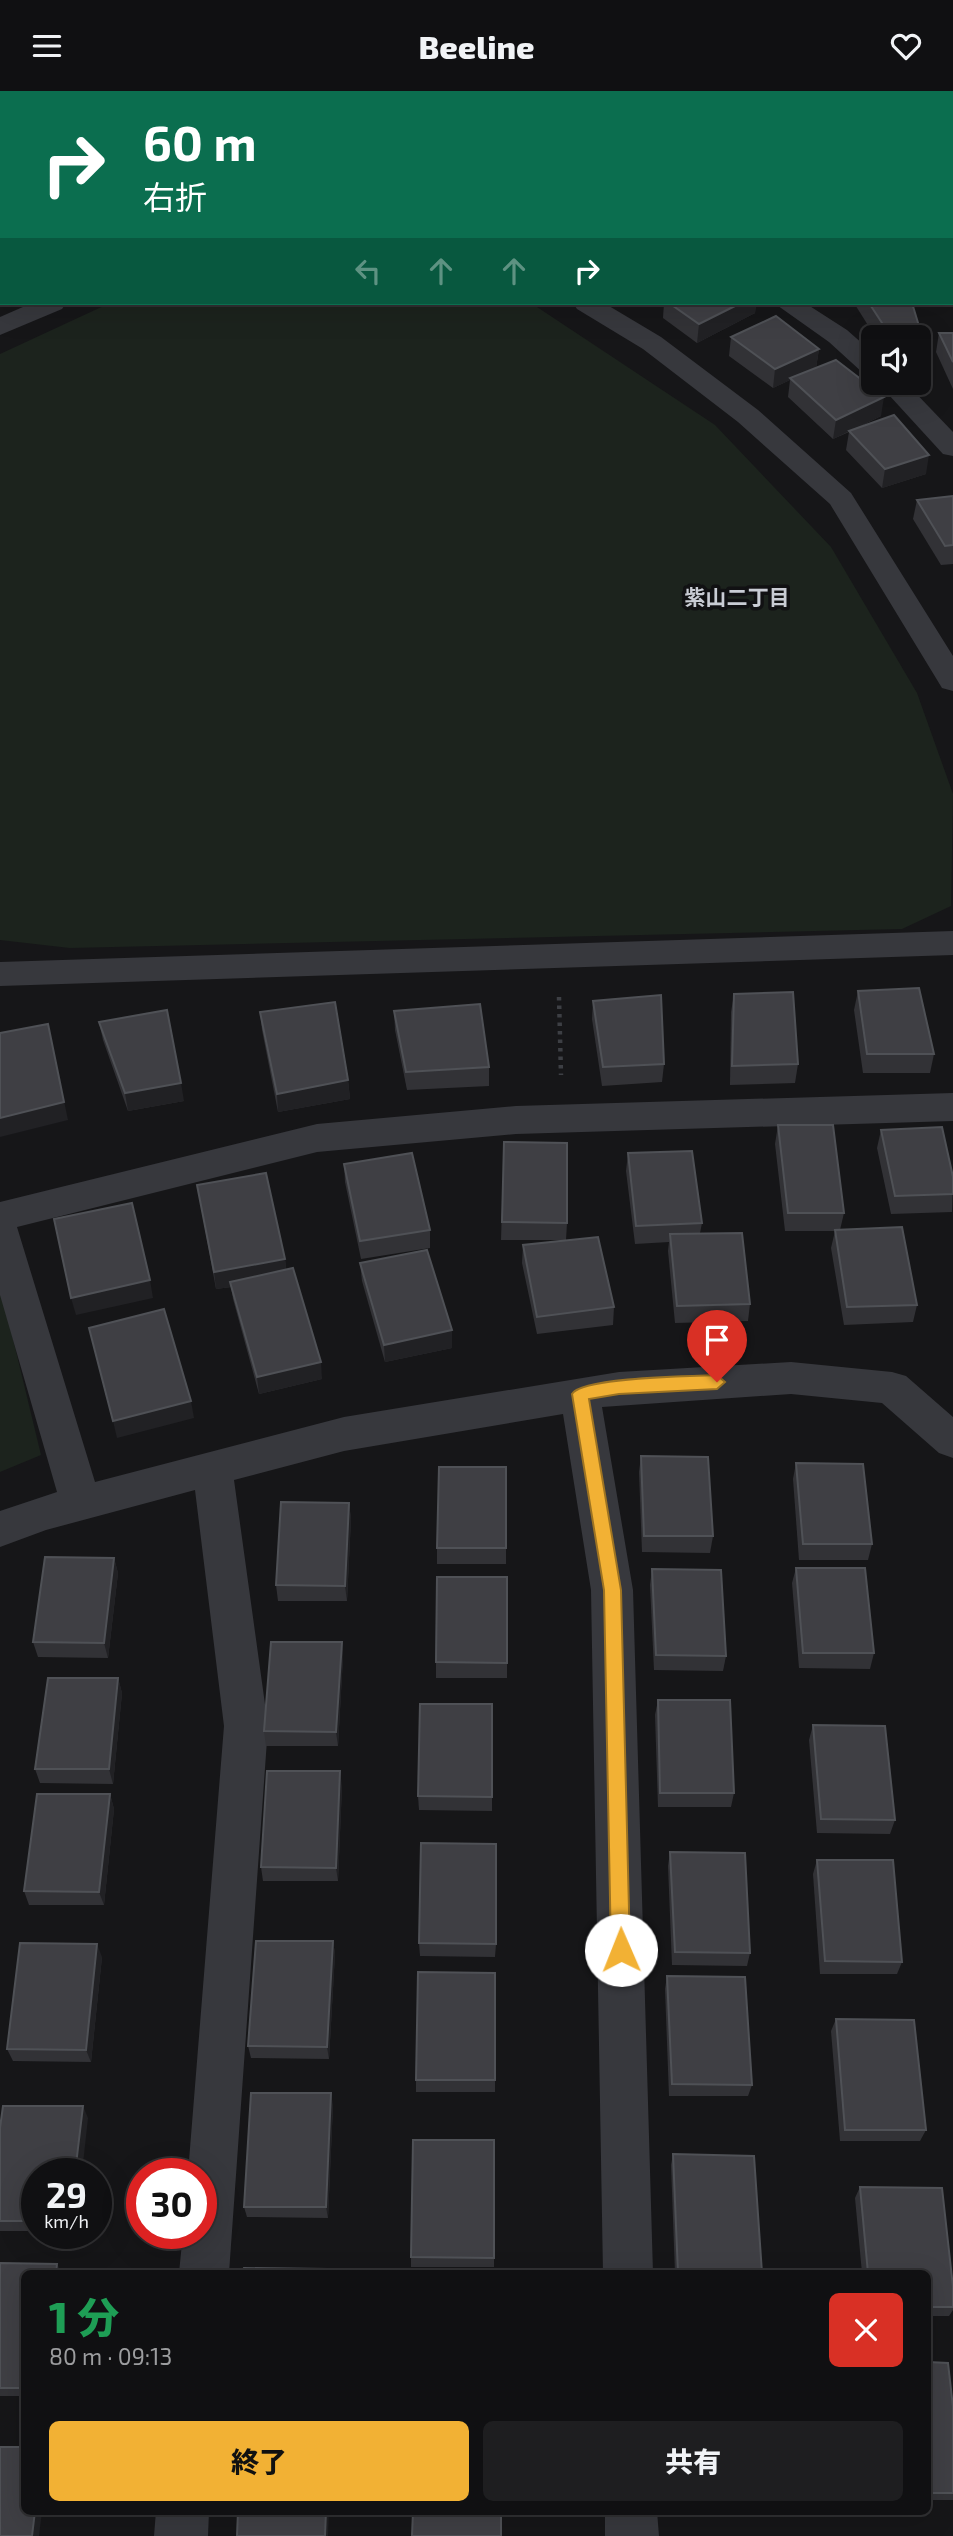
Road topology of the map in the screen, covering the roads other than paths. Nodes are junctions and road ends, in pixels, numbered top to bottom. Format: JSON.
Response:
{"nodes":[{"id":1,"x":49,"y":305,"type":"edge"},
{"id":2,"x":589,"y":305,"type":"edge"},
{"id":3,"x":790,"y":305,"type":"edge"},
{"id":4,"x":0,"y":327,"type":"edge"},
{"id":5,"x":861,"y":356,"type":"edge"},
{"id":6,"x":902,"y":395,"type":"edge"},
{"id":7,"x":953,"y":449,"type":"edge"},
{"id":8,"x":953,"y":681,"type":"edge"},
{"id":9,"x":953,"y":943,"type":"edge"},
{"id":10,"x":0,"y":974,"type":"edge"},
{"id":11,"x":953,"y":1107,"type":"edge"},
{"id":12,"x":0,"y":1217,"type":"edge"},
{"id":13,"x":0,"y":1231,"type":"edge"},
{"id":14,"x":580,"y":1394,"type":"junction"},
{"id":15,"x":953,"y":1441,"type":"edge"},
{"id":16,"x":212,"y":1469,"type":"junction"},
{"id":17,"x":81,"y":1503,"type":"junction"},
{"id":18,"x":0,"y":1529,"type":"edge"},
{"id":19,"x":204,"y":2270,"type":"edge"},
{"id":20,"x":628,"y":2270,"type":"edge"},
{"id":21,"x":183,"y":2515,"type":"edge"},
{"id":22,"x":631,"y":2515,"type":"edge"},
{"id":23,"x":181,"y":2536,"type":"edge"},
{"id":24,"x":632,"y":2536,"type":"edge"}],
"edges":[{"from":1,"to":4,"type":"street"},
{"from":2,"to":8,"type":"street"},
{"from":3,"to":5,"type":"street"},
{"from":6,"to":7,"type":"street"},
{"from":9,"to":10,"type":"street"},
{"from":11,"to":12,"type":"street"},
{"from":13,"to":17,"type":"street"},
{"from":14,"to":15,"type":"street"},
{"from":14,"to":16,"type":"street"},
{"from":14,"to":20,"type":"street"},
{"from":16,"to":17,"type":"street"},
{"from":16,"to":19,"type":"street"},
{"from":17,"to":18,"type":"street"},
{"from":21,"to":23,"type":"street"},
{"from":22,"to":24,"type":"street"}]}
